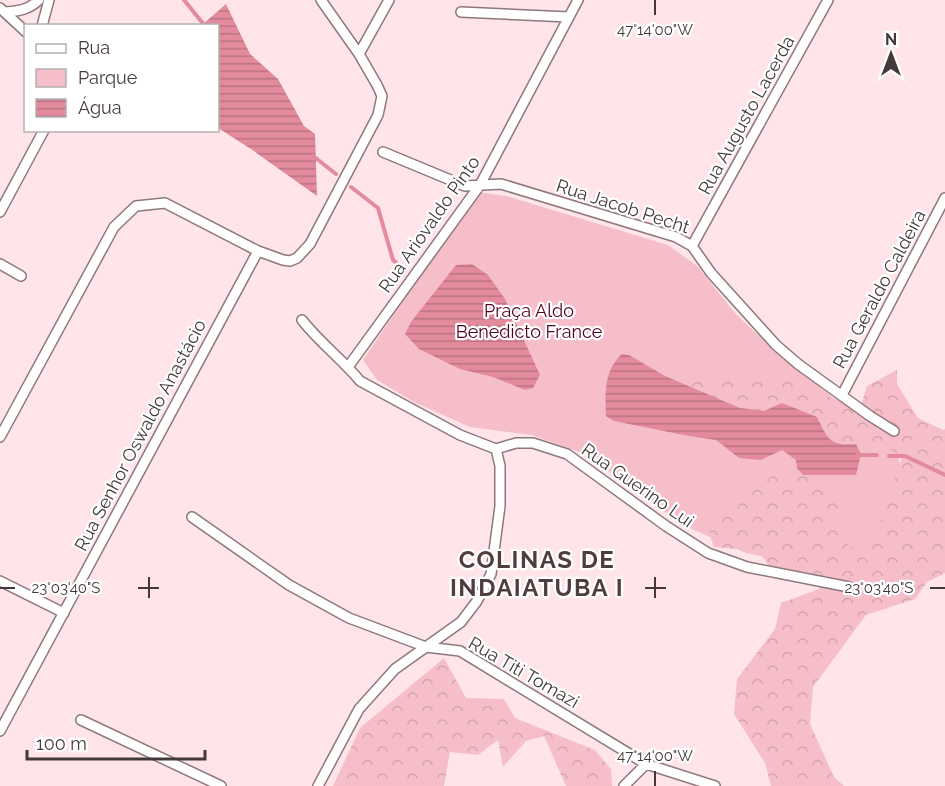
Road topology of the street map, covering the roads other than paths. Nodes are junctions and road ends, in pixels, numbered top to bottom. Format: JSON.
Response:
{"nodes":[{"id":1,"x":39,"y":0,"type":"edge"},
{"id":2,"x":49,"y":0,"type":"edge"},
{"id":3,"x":321,"y":0,"type":"edge"},
{"id":4,"x":389,"y":0,"type":"edge"},
{"id":5,"x":579,"y":0,"type":"edge"},
{"id":6,"x":828,"y":0,"type":"edge"},
{"id":7,"x":2,"y":10,"type":"edge"},
{"id":8,"x":461,"y":12,"type":"dead end"},
{"id":9,"x":569,"y":17,"type":"junction"},
{"id":10,"x":43,"y":24,"type":"edge"},
{"id":11,"x":24,"y":30,"type":"edge"},
{"id":12,"x":359,"y":54,"type":"junction"},
{"id":13,"x":43,"y":132,"type":"edge"},
{"id":14,"x":383,"y":152,"type":"dead end"},
{"id":15,"x":480,"y":185,"type":"junction"},
{"id":16,"x":945,"y":198,"type":"edge"},
{"id":17,"x":0,"y":212,"type":"edge"},
{"id":18,"x":692,"y":246,"type":"junction"},
{"id":19,"x":258,"y":251,"type":"junction"},
{"id":20,"x":0,"y":264,"type":"edge"},
{"id":21,"x":21,"y":276,"type":"dead end"},
{"id":22,"x":302,"y":321,"type":"dead end"},
{"id":23,"x":348,"y":367,"type":"junction"},
{"id":24,"x":842,"y":395,"type":"junction"},
{"id":25,"x":894,"y":431,"type":"dead end"},
{"id":26,"x":0,"y":437,"type":"edge"},
{"id":27,"x":496,"y":449,"type":"junction"},
{"id":28,"x":192,"y":517,"type":"dead end"},
{"id":29,"x":0,"y":581,"type":"edge"},
{"id":30,"x":849,"y":587,"type":"dead end"},
{"id":31,"x":64,"y":613,"type":"junction"},
{"id":32,"x":426,"y":647,"type":"junction"},
{"id":33,"x":81,"y":720,"type":"dead end"},
{"id":34,"x":2,"y":724,"type":"edge"},
{"id":35,"x":646,"y":764,"type":"junction"},
{"id":36,"x":221,"y":786,"type":"edge"},
{"id":37,"x":318,"y":786,"type":"edge"},
{"id":38,"x":624,"y":786,"type":"edge"},
{"id":39,"x":716,"y":786,"type":"edge"}],
"edges":[{"from":1,"to":7,"type":"street"},
{"from":2,"to":10,"type":"street"},
{"from":3,"to":12,"type":"street"},
{"from":4,"to":12,"type":"street"},
{"from":5,"to":9,"type":"street","name":"Rua Ariovaldo Pinto"},
{"from":6,"to":18,"type":"street","name":"Rua Augusto Lacerda"},
{"from":7,"to":11,"type":"street"},
{"from":8,"to":9,"type":"street"},
{"from":9,"to":15,"type":"street","name":"Rua Ariovaldo Pinto"},
{"from":12,"to":19,"type":"street"},
{"from":13,"to":17,"type":"street"},
{"from":14,"to":15,"type":"street","name":"Rua Jacob Pecht"},
{"from":15,"to":18,"type":"street","name":"Rua Jacob Pecht"},
{"from":15,"to":23,"type":"street","name":"Rua Ariovaldo Pinto"},
{"from":16,"to":24,"type":"street","name":"Rua Geraldo Caldeira"},
{"from":18,"to":24,"type":"street","name":"Rua Jacob Pecht"},
{"from":19,"to":26,"type":"street"},
{"from":19,"to":31,"type":"street","name":"Rua Senhor Oswaldo Anastácio"},
{"from":20,"to":21,"type":"street"},
{"from":22,"to":23,"type":"street"},
{"from":23,"to":27,"type":"street"},
{"from":24,"to":25,"type":"street","name":"Rua Jacob Pecht"},
{"from":27,"to":30,"type":"street","name":"Rua Guerino Lui"},
{"from":27,"to":32,"type":"street"},
{"from":28,"to":32,"type":"street","name":"Rua Titi Tomazi"},
{"from":29,"to":31,"type":"street"},
{"from":31,"to":34,"type":"street","name":"Rua Senhor Oswaldo Anastácio"},
{"from":32,"to":35,"type":"street","name":"Rua Titi Tomazi"},
{"from":32,"to":37,"type":"street"},
{"from":33,"to":36,"type":"street"},
{"from":35,"to":38,"type":"street"},
{"from":35,"to":39,"type":"street","name":"Rua Titi Tomazi"}]}
